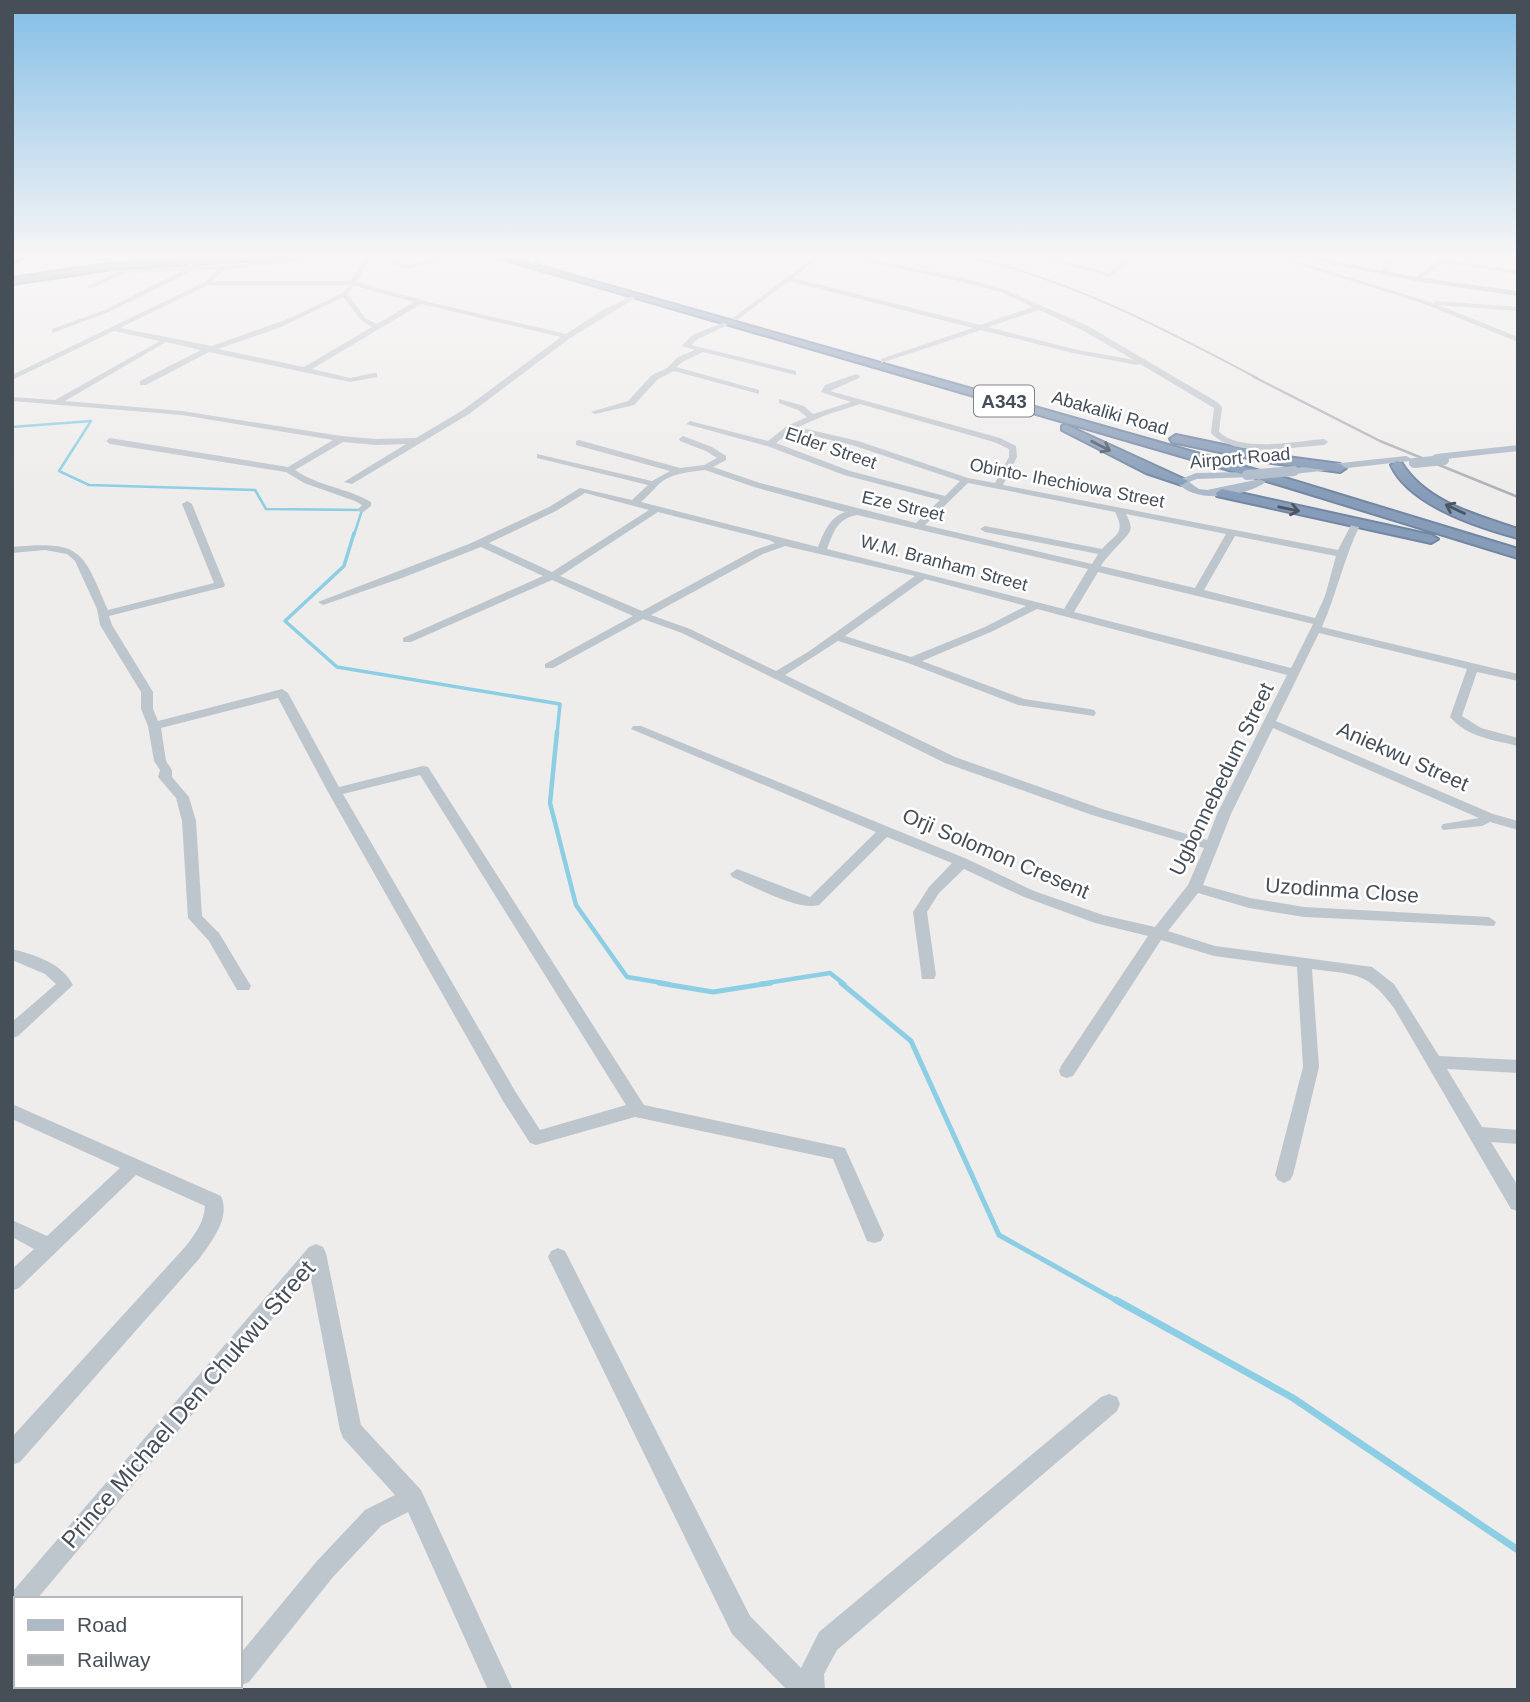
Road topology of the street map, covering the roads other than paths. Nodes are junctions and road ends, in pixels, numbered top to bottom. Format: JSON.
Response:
{"nodes":[{"id":1,"x":105,"y":333,"type":"edge"},
{"id":2,"x":131,"y":333,"type":"edge"},
{"id":3,"x":240,"y":333,"type":"edge"},
{"id":4,"x":258,"y":333,"type":"edge"},
{"id":5,"x":369,"y":333,"type":"edge"},
{"id":6,"x":556,"y":333,"type":"edge"},
{"id":7,"x":574,"y":333,"type":"edge"},
{"id":8,"x":703,"y":333,"type":"edge"},
{"id":9,"x":778,"y":333,"type":"edge"},
{"id":10,"x":782,"y":333,"type":"edge"},
{"id":11,"x":959,"y":333,"type":"edge"},
{"id":12,"x":1008,"y":333,"type":"edge"},
{"id":13,"x":1094,"y":333,"type":"edge"},
{"id":14,"x":1502,"y":333,"type":"edge"},
{"id":15,"x":567,"y":336,"type":"junction"},
{"id":16,"x":1518,"y":340,"type":"edge"},
{"id":17,"x":163,"y":342,"type":"junction"},
{"id":18,"x":208,"y":349,"type":"junction"},
{"id":19,"x":702,"y":350,"type":"junction"},
{"id":20,"x":1041,"y":351,"type":"dead end"},
{"id":21,"x":1102,"y":357,"type":"junction"},
{"id":22,"x":884,"y":361,"type":"junction"},
{"id":23,"x":1143,"y":364,"type":"junction"},
{"id":24,"x":672,"y":369,"type":"junction"},
{"id":25,"x":305,"y":370,"type":"junction"},
{"id":26,"x":793,"y":373,"type":"dead end"},
{"id":27,"x":374,"y":375,"type":"dead end"},
{"id":28,"x":856,"y":376,"type":"dead end"},
{"id":29,"x":12,"y":378,"type":"edge"},
{"id":30,"x":143,"y":383,"type":"dead end"},
{"id":31,"x":756,"y":392,"type":"dead end"},
{"id":32,"x":12,"y":399,"type":"edge"},
{"id":33,"x":782,"y":401,"type":"dead end"},
{"id":34,"x":862,"y":402,"type":"junction"},
{"id":35,"x":56,"y":403,"type":"junction"},
{"id":36,"x":1018,"y":405,"type":"junction"},
{"id":37,"x":595,"y":412,"type":"dead end"},
{"id":38,"x":811,"y":416,"type":"junction"},
{"id":39,"x":1099,"y":423,"type":"junction"},
{"id":40,"x":690,"y":424,"type":"dead end"},
{"id":41,"x":790,"y":428,"type":"junction"},
{"id":42,"x":705,"y":429,"type":"junction"},
{"id":43,"x":341,"y":439,"type":"junction"},
{"id":44,"x":110,"y":441,"type":"dead end"},
{"id":45,"x":418,"y":441,"type":"junction"},
{"id":46,"x":1324,"y":442,"type":"dead end"},
{"id":47,"x":579,"y":443,"type":"dead end"},
{"id":48,"x":771,"y":444,"type":"junction"},
{"id":49,"x":1518,"y":450,"type":"edge"},
{"id":50,"x":540,"y":456,"type":"dead end"},
{"id":51,"x":1406,"y":462,"type":"junction"},
{"id":52,"x":706,"y":467,"type":"junction"},
{"id":53,"x":1340,"y":468,"type":"junction"},
{"id":54,"x":289,"y":470,"type":"junction"},
{"id":55,"x":681,"y":471,"type":"junction"},
{"id":56,"x":966,"y":480,"type":"junction"},
{"id":57,"x":1182,"y":481,"type":"junction"},
{"id":58,"x":349,"y":482,"type":"dead end"},
{"id":59,"x":653,"y":484,"type":"junction"},
{"id":60,"x":998,"y":486,"type":"junction"},
{"id":61,"x":1222,"y":494,"type":"junction"},
{"id":62,"x":946,"y":499,"type":"junction"},
{"id":63,"x":187,"y":504,"type":"dead end"},
{"id":64,"x":633,"y":504,"type":"junction"},
{"id":65,"x":362,"y":510,"type":"dead end"},
{"id":66,"x":655,"y":510,"type":"junction"},
{"id":67,"x":857,"y":512,"type":"junction"},
{"id":68,"x":1119,"y":512,"type":"junction"},
{"id":69,"x":1356,"y":523,"type":"junction"},
{"id":70,"x":919,"y":526,"type":"junction"},
{"id":71,"x":985,"y":529,"type":"dead end"},
{"id":72,"x":1232,"y":532,"type":"junction"},
{"id":73,"x":1518,"y":534,"type":"edge"},
{"id":74,"x":783,"y":543,"type":"junction"},
{"id":75,"x":483,"y":544,"type":"junction"},
{"id":76,"x":1518,"y":546,"type":"edge"},
{"id":77,"x":12,"y":550,"type":"edge"},
{"id":78,"x":821,"y":550,"type":"junction"},
{"id":79,"x":1104,"y":552,"type":"junction"},
{"id":80,"x":1341,"y":554,"type":"junction"},
{"id":81,"x":1518,"y":556,"type":"edge"},
{"id":82,"x":1095,"y":566,"type":"junction"},
{"id":83,"x":554,"y":575,"type":"junction"},
{"id":84,"x":922,"y":576,"type":"junction"},
{"id":85,"x":1198,"y":592,"type":"junction"},
{"id":86,"x":323,"y":602,"type":"dead end"},
{"id":87,"x":1036,"y":605,"type":"junction"},
{"id":88,"x":104,"y":614,"type":"junction"},
{"id":89,"x":1067,"y":614,"type":"junction"},
{"id":90,"x":644,"y":616,"type":"junction"},
{"id":91,"x":1318,"y":625,"type":"junction"},
{"id":92,"x":835,"y":637,"type":"junction"},
{"id":93,"x":407,"y":640,"type":"dead end"},
{"id":94,"x":912,"y":661,"type":"junction"},
{"id":95,"x":549,"y":666,"type":"dead end"},
{"id":96,"x":1473,"y":667,"type":"junction"},
{"id":97,"x":1295,"y":673,"type":"junction"},
{"id":98,"x":777,"y":675,"type":"junction"},
{"id":99,"x":1518,"y":677,"type":"edge"},
{"id":100,"x":1090,"y":713,"type":"dead end"},
{"id":101,"x":1271,"y":723,"type":"junction"},
{"id":102,"x":154,"y":726,"type":"junction"},
{"id":103,"x":637,"y":729,"type":"dead end"},
{"id":104,"x":1518,"y":742,"type":"edge"},
{"id":105,"x":335,"y":792,"type":"junction"},
{"id":106,"x":1488,"y":817,"type":"junction"},
{"id":107,"x":1518,"y":826,"type":"edge"},
{"id":108,"x":1448,"y":827,"type":"dead end"},
{"id":109,"x":886,"y":830,"type":"junction"},
{"id":110,"x":1210,"y":845,"type":"junction"},
{"id":111,"x":962,"y":862,"type":"junction"},
{"id":112,"x":737,"y":874,"type":"dead end"},
{"id":113,"x":1195,"y":887,"type":"junction"},
{"id":114,"x":1489,"y":922,"type":"dead end"},
{"id":115,"x":1158,"y":933,"type":"junction"},
{"id":116,"x":12,"y":954,"type":"edge"},
{"id":117,"x":1304,"y":963,"type":"junction"},
{"id":118,"x":928,"y":975,"type":"dead end"},
{"id":119,"x":243,"y":986,"type":"dead end"},
{"id":120,"x":12,"y":1032,"type":"edge"},
{"id":121,"x":1436,"y":1062,"type":"junction"},
{"id":122,"x":1518,"y":1067,"type":"edge"},
{"id":123,"x":1067,"y":1071,"type":"dead end"},
{"id":124,"x":12,"y":1111,"type":"edge"},
{"id":125,"x":639,"y":1111,"type":"junction"},
{"id":126,"x":1478,"y":1135,"type":"junction"},
{"id":127,"x":1518,"y":1137,"type":"edge"},
{"id":128,"x":134,"y":1166,"type":"junction"},
{"id":129,"x":1284,"y":1175,"type":"dead end"},
{"id":130,"x":1518,"y":1203,"type":"edge"},
{"id":131,"x":12,"y":1228,"type":"edge"},
{"id":132,"x":874,"y":1235,"type":"dead end"},
{"id":133,"x":47,"y":1246,"type":"junction"},
{"id":134,"x":558,"y":1257,"type":"dead end"},
{"id":135,"x":12,"y":1282,"type":"edge"},
{"id":136,"x":1109,"y":1404,"type":"dead end"},
{"id":137,"x":12,"y":1454,"type":"edge"},
{"id":138,"x":413,"y":1498,"type":"junction"},
{"id":139,"x":23,"y":1597,"type":"edge"},
{"id":140,"x":242,"y":1671,"type":"edge"},
{"id":141,"x":501,"y":1690,"type":"edge"},
{"id":142,"x":805,"y":1690,"type":"edge"},
{"id":143,"x":812,"y":1690,"type":"edge"}],
"edges":[{"from":1,"to":29,"type":"street"},
{"from":2,"to":17,"type":"street"},
{"from":3,"to":18,"type":"street"},
{"from":4,"to":18,"type":"street"},
{"from":5,"to":25,"type":"street"},
{"from":6,"to":15,"type":"street"},
{"from":7,"to":15,"type":"street"},
{"from":8,"to":19,"type":"street"},
{"from":9,"to":36,"type":"highway","name":"Abakaliki Road","number":"A343"},
{"from":10,"to":22,"type":"highway","name":"Abakaliki Road","number":"A343"},
{"from":11,"to":22,"type":"street"},
{"from":12,"to":21,"type":"street"},
{"from":13,"to":23,"type":"street"},
{"from":14,"to":16,"type":"street"},
{"from":15,"to":45,"type":"street"},
{"from":17,"to":18,"type":"street"},
{"from":17,"to":35,"type":"street"},
{"from":18,"to":25,"type":"street"},
{"from":18,"to":30,"type":"street"},
{"from":19,"to":24,"type":"street"},
{"from":19,"to":26,"type":"street"},
{"from":20,"to":21,"type":"street"},
{"from":21,"to":23,"type":"street"},
{"from":22,"to":39,"type":"highway","name":"Abakaliki Road","number":"A343"},
{"from":23,"to":46,"type":"street"},
{"from":24,"to":31,"type":"street"},
{"from":24,"to":37,"type":"street"},
{"from":25,"to":27,"type":"street"},
{"from":28,"to":34,"type":"street"},
{"from":32,"to":35,"type":"street"},
{"from":33,"to":38,"type":"street"},
{"from":34,"to":38,"type":"street"},
{"from":34,"to":60,"type":"street"},
{"from":35,"to":43,"type":"street"},
{"from":36,"to":57,"type":"highway","one_way":true},
{"from":36,"to":81,"type":"highway","name":"Abakaliki Road","number":"A343"},
{"from":38,"to":41,"type":"street"},
{"from":39,"to":53,"type":"highway"},
{"from":39,"to":76,"type":"highway","name":"Abakaliki Road","number":"A343"},
{"from":40,"to":42,"type":"street","name":"Elder Street"},
{"from":41,"to":48,"type":"street"},
{"from":41,"to":56,"type":"street","name":"Obinto- Ihechiowa Street"},
{"from":42,"to":48,"type":"street","name":"Elder Street"},
{"from":42,"to":52,"type":"street"},
{"from":43,"to":45,"type":"street"},
{"from":43,"to":54,"type":"street"},
{"from":44,"to":54,"type":"street"},
{"from":45,"to":58,"type":"street"},
{"from":47,"to":55,"type":"street"},
{"from":48,"to":62,"type":"street","name":"Elder Street"},
{"from":49,"to":51,"type":"main road","name":"Airport Road","bridge":true},
{"from":50,"to":59,"type":"street"},
{"from":51,"to":53,"type":"main road","name":"Airport Road"},
{"from":51,"to":61,"type":"main road","name":"Airport Road"},
{"from":73,"to":51,"type":"highway","one_way":true},
{"from":52,"to":55,"type":"street"},
{"from":52,"to":67,"type":"street","name":"Eze Street"},
{"from":53,"to":57,"type":"main road","name":"Airport Road","bridge":true},
{"from":54,"to":65,"type":"street"},
{"from":55,"to":59,"type":"street"},
{"from":56,"to":60,"type":"street","name":"Obinto- Ihechiowa Street"},
{"from":56,"to":62,"type":"street"},
{"from":57,"to":61,"type":"main road","name":"Airport Road"},
{"from":59,"to":64,"type":"street"},
{"from":60,"to":68,"type":"street","name":"Obinto- Ihechiowa Street"},
{"from":61,"to":69,"type":"highway","one_way":true},
{"from":62,"to":70,"type":"street"},
{"from":63,"to":88,"type":"street"},
{"from":64,"to":66,"type":"street","name":"W.M. Branham Street"},
{"from":64,"to":75,"type":"street","name":"W.M. Branham Street"},
{"from":66,"to":74,"type":"street","name":"W.M. Branham Street"},
{"from":66,"to":83,"type":"street"},
{"from":67,"to":70,"type":"street","name":"Eze Street"},
{"from":67,"to":78,"type":"street"},
{"from":68,"to":72,"type":"street","name":"Obinto- Ihechiowa Street"},
{"from":68,"to":79,"type":"street"},
{"from":69,"to":80,"type":"street","name":"Ugbonnebedum Street"},
{"from":69,"to":81,"type":"highway"},
{"from":70,"to":82,"type":"street","name":"Eze Street"},
{"from":71,"to":79,"type":"street"},
{"from":72,"to":80,"type":"street","name":"Obinto- Ihechiowa Street"},
{"from":72,"to":85,"type":"street"},
{"from":74,"to":78,"type":"street","name":"W.M. Branham Street"},
{"from":74,"to":90,"type":"street"},
{"from":75,"to":83,"type":"street"},
{"from":75,"to":86,"type":"street"},
{"from":77,"to":88,"type":"street"},
{"from":78,"to":84,"type":"street","name":"W.M. Branham Street"},
{"from":79,"to":82,"type":"street"},
{"from":80,"to":91,"type":"street","name":"Ugbonnebedum Street"},
{"from":82,"to":85,"type":"street","name":"Eze Street"},
{"from":82,"to":89,"type":"street"},
{"from":83,"to":90,"type":"street"},
{"from":83,"to":93,"type":"street"},
{"from":84,"to":87,"type":"street","name":"W.M. Branham Street"},
{"from":84,"to":92,"type":"street"},
{"from":85,"to":91,"type":"street","name":"Eze Street"},
{"from":87,"to":89,"type":"street","name":"W.M. Branham Street"},
{"from":87,"to":94,"type":"street"},
{"from":88,"to":102,"type":"street"},
{"from":89,"to":97,"type":"street","name":"W.M. Branham Street"},
{"from":90,"to":95,"type":"street"},
{"from":90,"to":98,"type":"street"},
{"from":91,"to":96,"type":"street","name":"Eze Street"},
{"from":91,"to":97,"type":"street","name":"Ugbonnebedum Street"},
{"from":92,"to":94,"type":"street"},
{"from":92,"to":98,"type":"street"},
{"from":94,"to":100,"type":"street"},
{"from":96,"to":99,"type":"street","name":"Eze Street"},
{"from":96,"to":104,"type":"street"},
{"from":97,"to":101,"type":"street","name":"Ugbonnebedum Street"},
{"from":98,"to":110,"type":"street"},
{"from":101,"to":106,"type":"street","name":"Aniekwu Street"},
{"from":101,"to":110,"type":"street","name":"Ugbonnebedum Street"},
{"from":102,"to":105,"type":"street"},
{"from":102,"to":119,"type":"street"},
{"from":103,"to":109,"type":"street","name":"Orji Solomon Cresent"},
{"from":105,"to":125,"type":"street"},
{"from":105,"to":125,"type":"street"},
{"from":106,"to":107,"type":"street","name":"Aniekwu Street"},
{"from":106,"to":108,"type":"street"},
{"from":109,"to":111,"type":"street","name":"Orji Solomon Cresent"},
{"from":109,"to":112,"type":"street"},
{"from":110,"to":113,"type":"street","name":"Ugbonnebedum Street"},
{"from":111,"to":115,"type":"street","name":"Orji Solomon Cresent"},
{"from":111,"to":118,"type":"street"},
{"from":113,"to":114,"type":"street","name":"Uzodinma Close"},
{"from":113,"to":115,"type":"street","name":"Ugbonnebedum Street"},
{"from":115,"to":117,"type":"street","name":"Orji Solomon Cresent"},
{"from":115,"to":123,"type":"street","name":"Ugbonnebedum Street"},
{"from":116,"to":120,"type":"street"},
{"from":117,"to":121,"type":"street","name":"Orji Solomon Cresent"},
{"from":117,"to":129,"type":"street"},
{"from":121,"to":122,"type":"street"},
{"from":121,"to":126,"type":"street","name":"Orji Solomon Cresent"},
{"from":124,"to":128,"type":"street"},
{"from":125,"to":132,"type":"street"},
{"from":126,"to":127,"type":"street"},
{"from":126,"to":130,"type":"street","name":"Orji Solomon Cresent"},
{"from":128,"to":133,"type":"street"},
{"from":128,"to":137,"type":"street"},
{"from":131,"to":133,"type":"street"},
{"from":133,"to":135,"type":"street"},
{"from":134,"to":142,"type":"street"},
{"from":136,"to":143,"type":"street"},
{"from":138,"to":139,"type":"street","name":"Prince Michael Den Chukwu Street"},
{"from":138,"to":140,"type":"street"},
{"from":138,"to":141,"type":"street","name":"Prince Michael Den Chukwu Street"}]}
